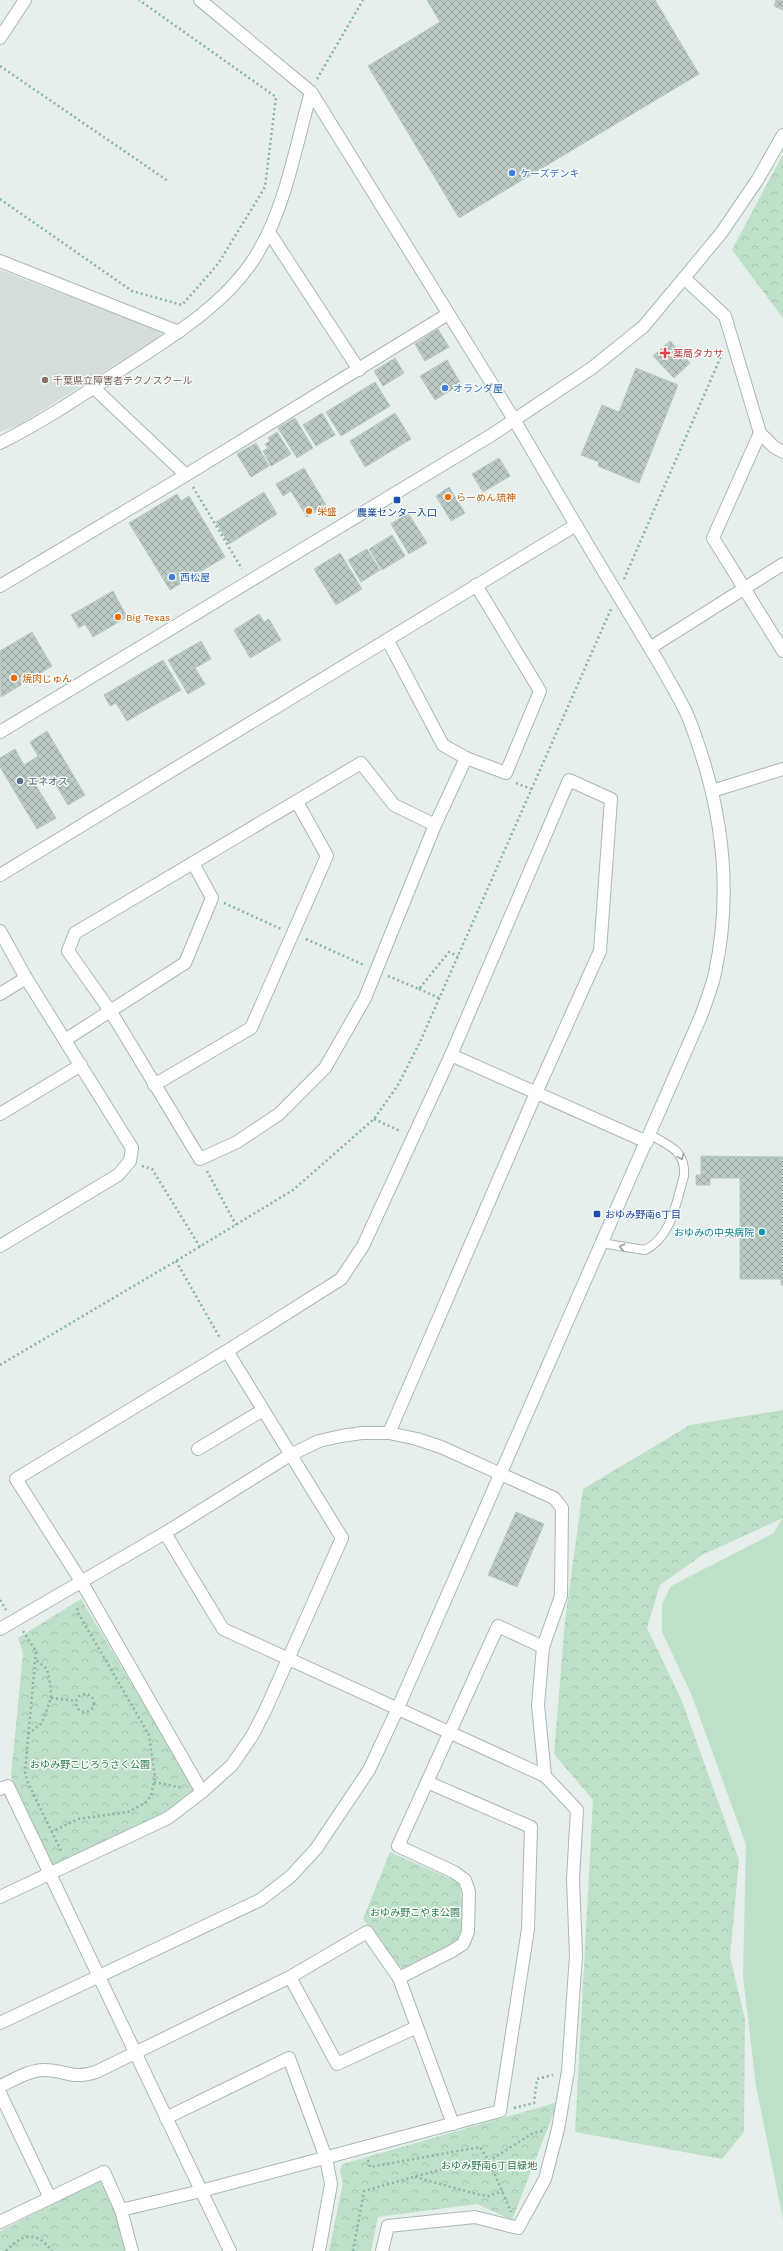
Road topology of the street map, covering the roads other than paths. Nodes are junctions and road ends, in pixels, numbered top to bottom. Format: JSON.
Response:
{"nodes":[{"id":1,"x":25,"y":0,"type":"edge"},
{"id":2,"x":200,"y":0,"type":"edge"},
{"id":3,"x":0,"y":38,"type":"edge"},
{"id":4,"x":311,"y":92,"type":"junction"},
{"id":5,"x":783,"y":135,"type":"edge"},
{"id":6,"x":270,"y":232,"type":"junction"},
{"id":7,"x":0,"y":261,"type":"edge"},
{"id":8,"x":684,"y":278,"type":"junction"},
{"id":9,"x":448,"y":314,"type":"junction"},
{"id":10,"x":179,"y":332,"type":"junction"},
{"id":11,"x":359,"y":370,"type":"junction"},
{"id":12,"x":94,"y":388,"type":"junction"},
{"id":13,"x":514,"y":421,"type":"junction"},
{"id":14,"x":760,"y":433,"type":"junction"},
{"id":15,"x":0,"y":443,"type":"edge"},
{"id":16,"x":783,"y":452,"type":"edge"},
{"id":17,"x":186,"y":476,"type":"junction"},
{"id":18,"x":576,"y":525,"type":"junction"},
{"id":19,"x":783,"y":564,"type":"edge"},
{"id":20,"x":476,"y":585,"type":"junction"},
{"id":21,"x":0,"y":586,"type":"edge"},
{"id":22,"x":742,"y":588,"type":"junction"},
{"id":23,"x":388,"y":641,"type":"junction"},
{"id":24,"x":650,"y":648,"type":"junction"},
{"id":25,"x":783,"y":651,"type":"edge"},
{"id":26,"x":0,"y":732,"type":"edge"},
{"id":27,"x":466,"y":758,"type":"junction"},
{"id":28,"x":783,"y":769,"type":"edge"},
{"id":29,"x":712,"y":791,"type":"junction"},
{"id":30,"x":297,"y":802,"type":"junction"},
{"id":31,"x":435,"y":825,"type":"junction"},
{"id":32,"x":193,"y":862,"type":"junction"},
{"id":33,"x":0,"y":875,"type":"edge"},
{"id":34,"x":0,"y":931,"type":"edge"},
{"id":35,"x":26,"y":978,"type":"junction"},
{"id":36,"x":0,"y":994,"type":"edge"},
{"id":37,"x":111,"y":1012,"type":"junction"},
{"id":38,"x":65,"y":1040,"type":"junction"},
{"id":39,"x":451,"y":1055,"type":"junction"},
{"id":40,"x":81,"y":1065,"type":"junction"},
{"id":41,"x":154,"y":1085,"type":"junction"},
{"id":42,"x":536,"y":1092,"type":"junction"},
{"id":43,"x":0,"y":1114,"type":"edge"},
{"id":44,"x":649,"y":1139,"type":"junction"},
{"id":45,"x":601,"y":1243,"type":"junction"},
{"id":46,"x":0,"y":1246,"type":"edge"},
{"id":47,"x":227,"y":1351,"type":"junction"},
{"id":48,"x":263,"y":1410,"type":"junction"},
{"id":49,"x":389,"y":1433,"type":"junction"},
{"id":50,"x":198,"y":1448,"type":"dead end"},
{"id":51,"x":290,"y":1455,"type":"junction"},
{"id":52,"x":500,"y":1473,"type":"junction"},
{"id":53,"x":165,"y":1534,"type":"junction"},
{"id":54,"x":81,"y":1581,"type":"junction"},
{"id":55,"x":0,"y":1629,"type":"edge"},
{"id":56,"x":543,"y":1647,"type":"junction"},
{"id":57,"x":288,"y":1660,"type":"junction"},
{"id":58,"x":397,"y":1710,"type":"junction"},
{"id":59,"x":449,"y":1733,"type":"junction"},
{"id":60,"x":545,"y":1776,"type":"junction"},
{"id":61,"x":427,"y":1782,"type":"junction"},
{"id":62,"x":0,"y":1790,"type":"edge"},
{"id":63,"x":202,"y":1792,"type":"junction"},
{"id":64,"x":49,"y":1874,"type":"junction"},
{"id":65,"x":0,"y":1897,"type":"edge"},
{"id":66,"x":98,"y":1976,"type":"junction"},
{"id":67,"x":290,"y":1977,"type":"junction"},
{"id":68,"x":399,"y":1978,"type":"junction"},
{"id":69,"x":0,"y":2023,"type":"edge"},
{"id":70,"x":417,"y":2027,"type":"junction"},
{"id":71,"x":135,"y":2054,"type":"junction"},
{"id":72,"x":0,"y":2086,"type":"edge"},
{"id":73,"x":0,"y":2093,"type":"edge"},
{"id":74,"x":166,"y":2118,"type":"junction"},
{"id":75,"x":453,"y":2124,"type":"junction"},
{"id":76,"x":326,"y":2158,"type":"junction"},
{"id":77,"x":201,"y":2191,"type":"junction"},
{"id":78,"x":50,"y":2198,"type":"junction"},
{"id":79,"x":121,"y":2210,"type":"junction"},
{"id":80,"x":0,"y":2222,"type":"edge"},
{"id":81,"x":132,"y":2251,"type":"edge"},
{"id":82,"x":230,"y":2251,"type":"edge"},
{"id":83,"x":319,"y":2251,"type":"edge"},
{"id":84,"x":382,"y":2251,"type":"edge"}],
"edges":[{"from":1,"to":3,"type":"street"},
{"from":2,"to":4,"type":"street"},
{"from":4,"to":6,"type":"street"},
{"from":4,"to":9,"type":"street"},
{"from":5,"to":8,"type":"street"},
{"from":6,"to":10,"type":"street"},
{"from":6,"to":11,"type":"street"},
{"from":7,"to":10,"type":"street"},
{"from":8,"to":13,"type":"street"},
{"from":8,"to":14,"type":"street"},
{"from":9,"to":11,"type":"street"},
{"from":9,"to":13,"type":"street"},
{"from":10,"to":12,"type":"street"},
{"from":11,"to":17,"type":"street"},
{"from":12,"to":15,"type":"street"},
{"from":12,"to":17,"type":"street"},
{"from":13,"to":18,"type":"street"},
{"from":13,"to":26,"type":"street"},
{"from":14,"to":16,"type":"street"},
{"from":14,"to":22,"type":"street"},
{"from":17,"to":21,"type":"street"},
{"from":18,"to":20,"type":"street"},
{"from":18,"to":24,"type":"street"},
{"from":19,"to":22,"type":"street"},
{"from":20,"to":23,"type":"street"},
{"from":20,"to":27,"type":"street"},
{"from":22,"to":24,"type":"street"},
{"from":22,"to":25,"type":"street"},
{"from":23,"to":27,"type":"street"},
{"from":23,"to":33,"type":"street"},
{"from":24,"to":29,"type":"street"},
{"from":27,"to":31,"type":"street"},
{"from":28,"to":29,"type":"street"},
{"from":29,"to":44,"type":"street"},
{"from":30,"to":31,"type":"street"},
{"from":30,"to":32,"type":"street"},
{"from":30,"to":41,"type":"street"},
{"from":31,"to":41,"type":"street"},
{"from":32,"to":37,"type":"street"},
{"from":32,"to":37,"type":"street"},
{"from":34,"to":35,"type":"street"},
{"from":35,"to":36,"type":"street"},
{"from":35,"to":38,"type":"street"},
{"from":37,"to":38,"type":"street"},
{"from":37,"to":41,"type":"street"},
{"from":38,"to":40,"type":"street"},
{"from":39,"to":42,"type":"street"},
{"from":39,"to":42,"type":"street"},
{"from":39,"to":47,"type":"street"},
{"from":40,"to":43,"type":"street"},
{"from":40,"to":46,"type":"street"},
{"from":42,"to":44,"type":"street"},
{"from":42,"to":49,"type":"street"},
{"from":44,"to":45,"type":"street"},
{"from":44,"to":45,"type":"lane","one_way":true},
{"from":45,"to":52,"type":"street"},
{"from":47,"to":48,"type":"street"},
{"from":47,"to":54,"type":"street"},
{"from":48,"to":50,"type":"street"},
{"from":48,"to":51,"type":"street"},
{"from":49,"to":51,"type":"street"},
{"from":49,"to":52,"type":"street"},
{"from":51,"to":53,"type":"street"},
{"from":51,"to":57,"type":"street"},
{"from":52,"to":56,"type":"street"},
{"from":52,"to":58,"type":"street"},
{"from":53,"to":54,"type":"street"},
{"from":53,"to":57,"type":"street"},
{"from":54,"to":55,"type":"street"},
{"from":54,"to":63,"type":"street"},
{"from":56,"to":59,"type":"street"},
{"from":56,"to":60,"type":"street"},
{"from":57,"to":58,"type":"street"},
{"from":57,"to":63,"type":"street"},
{"from":58,"to":59,"type":"street"},
{"from":58,"to":66,"type":"street"},
{"from":59,"to":60,"type":"street"},
{"from":59,"to":61,"type":"street"},
{"from":60,"to":84,"type":"street"},
{"from":61,"to":68,"type":"street"},
{"from":61,"to":75,"type":"street"},
{"from":62,"to":64,"type":"street"},
{"from":63,"to":64,"type":"street"},
{"from":64,"to":65,"type":"street"},
{"from":64,"to":66,"type":"street"},
{"from":66,"to":69,"type":"street"},
{"from":66,"to":71,"type":"street"},
{"from":67,"to":68,"type":"street"},
{"from":67,"to":70,"type":"street"},
{"from":67,"to":71,"type":"street"},
{"from":68,"to":70,"type":"street"},
{"from":70,"to":75,"type":"street"},
{"from":71,"to":72,"type":"street"},
{"from":71,"to":74,"type":"street"},
{"from":73,"to":78,"type":"street"},
{"from":74,"to":76,"type":"street"},
{"from":74,"to":77,"type":"street"},
{"from":75,"to":76,"type":"street"},
{"from":76,"to":77,"type":"street"},
{"from":76,"to":83,"type":"street"},
{"from":77,"to":79,"type":"street"},
{"from":77,"to":82,"type":"street"},
{"from":78,"to":79,"type":"street"},
{"from":78,"to":80,"type":"street"},
{"from":79,"to":81,"type":"street"}]}
